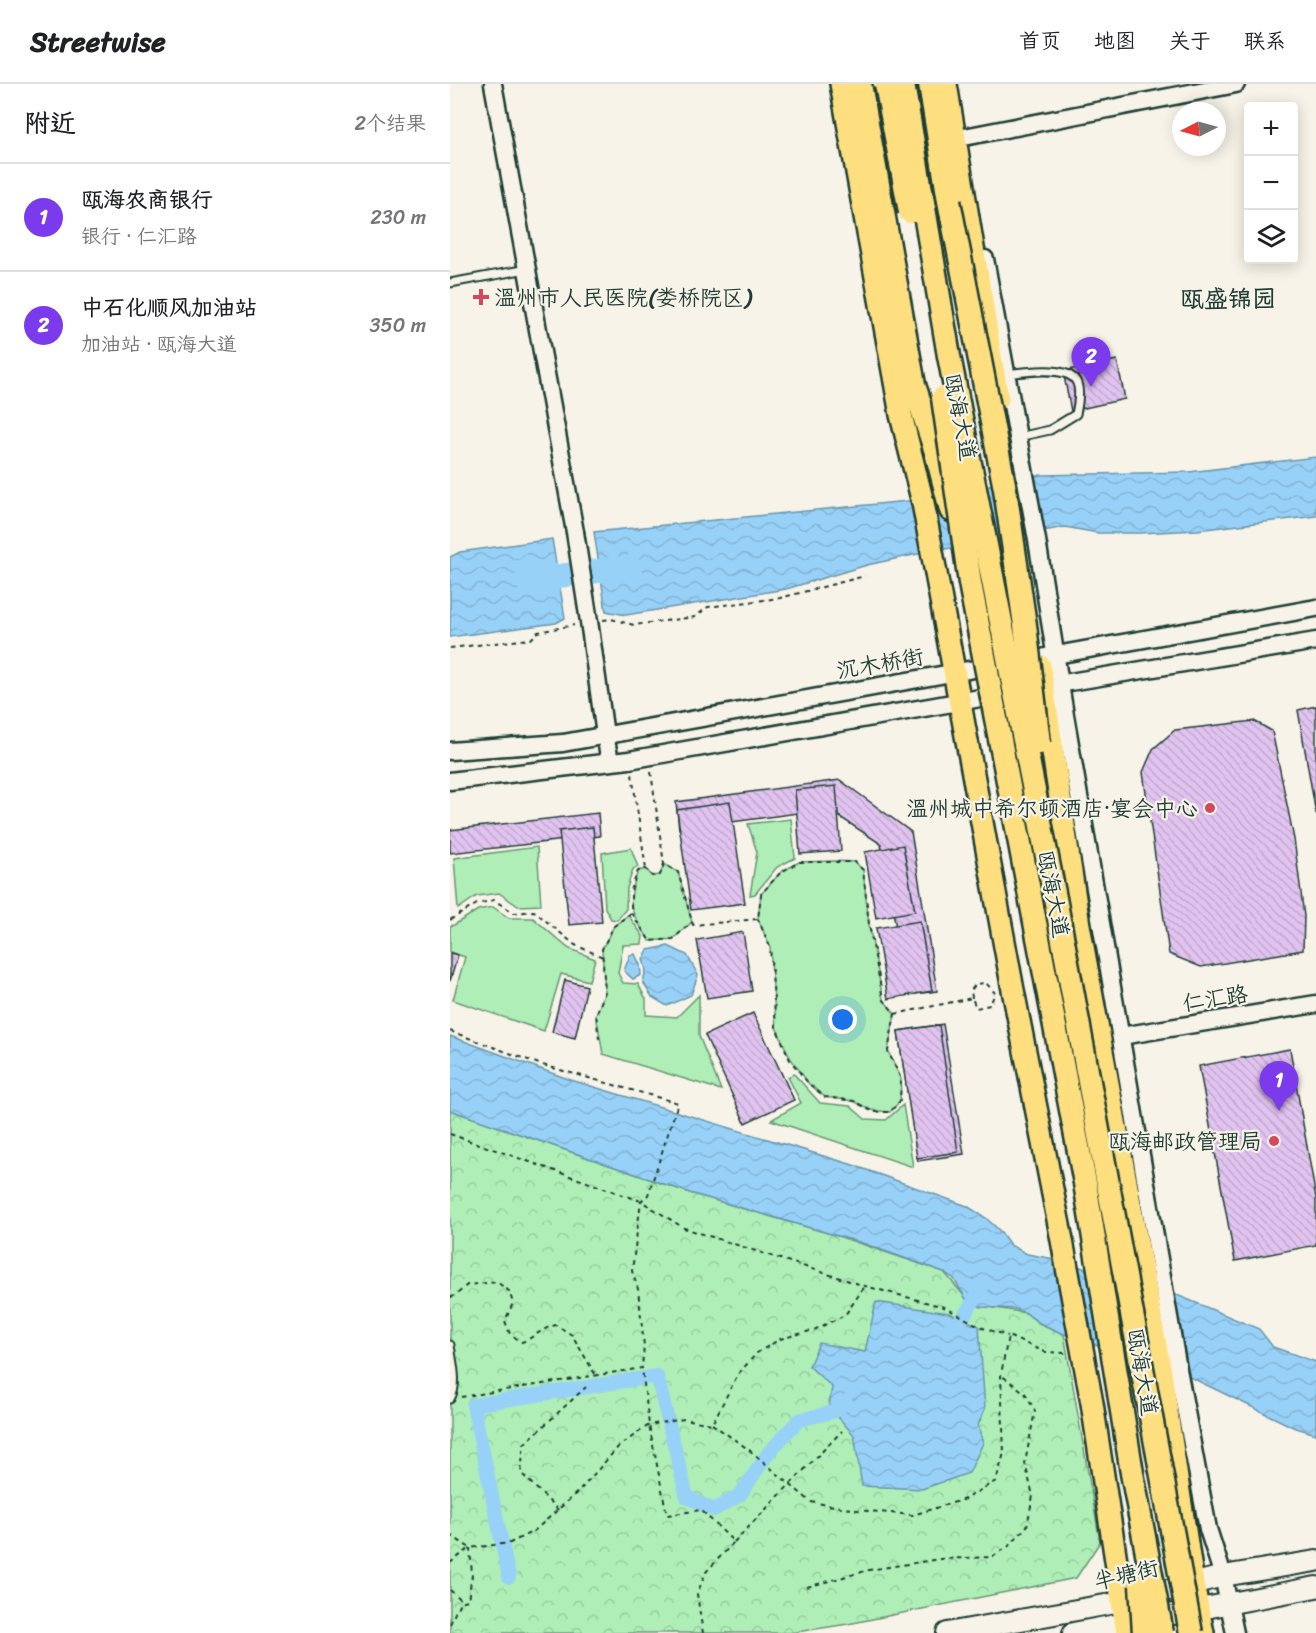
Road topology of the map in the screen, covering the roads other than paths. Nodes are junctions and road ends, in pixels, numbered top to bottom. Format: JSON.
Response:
{"nodes":[{"id":1,"x":493,"y":84,"type":"edge"},
{"id":2,"x":841,"y":84,"type":"edge"},
{"id":3,"x":860,"y":84,"type":"edge"},
{"id":4,"x":886,"y":84,"type":"edge"},
{"id":5,"x":903,"y":84,"type":"edge"},
{"id":6,"x":930,"y":84,"type":"edge"},
{"id":7,"x":946,"y":84,"type":"edge"},
{"id":8,"x":955,"y":84,"type":"edge"},
{"id":9,"x":1236,"y":84,"type":"edge"},
{"id":10,"x":964,"y":137,"type":"junction"},
{"id":11,"x":527,"y":269,"type":"junction"},
{"id":12,"x":450,"y":283,"type":"edge"},
{"id":13,"x":1007,"y":374,"type":"junction"},
{"id":14,"x":1018,"y":437,"type":"junction"},
{"id":15,"x":1030,"y":546,"type":"junction"},
{"id":16,"x":970,"y":583,"type":"junction"},
{"id":17,"x":1316,"y":608,"type":"edge"},
{"id":18,"x":1316,"y":641,"type":"edge"},
{"id":19,"x":1047,"y":656,"type":"junction"},
{"id":20,"x":953,"y":673,"type":"junction"},
{"id":21,"x":1052,"y":685,"type":"junction"},
{"id":22,"x":959,"y":702,"type":"junction"},
{"id":23,"x":604,"y":735,"type":"junction"},
{"id":24,"x":450,"y":751,"type":"edge"},
{"id":25,"x":610,"y":761,"type":"junction"},
{"id":26,"x":450,"y":781,"type":"edge"},
{"id":27,"x":1056,"y":903,"type":"junction"},
{"id":28,"x":1079,"y":925,"type":"junction"},
{"id":29,"x":1110,"y":975,"type":"junction"},
{"id":30,"x":1316,"y":1004,"type":"edge"},
{"id":31,"x":1121,"y":1036,"type":"junction"},
{"id":32,"x":450,"y":1345,"type":"edge"},
{"id":33,"x":1169,"y":1371,"type":"junction"},
{"id":34,"x":451,"y":1399,"type":"edge"},
{"id":35,"x":1132,"y":1473,"type":"junction"},
{"id":36,"x":1316,"y":1561,"type":"edge"},
{"id":37,"x":1223,"y":1576,"type":"junction"},
{"id":38,"x":1192,"y":1583,"type":"junction"},
{"id":39,"x":1316,"y":1587,"type":"edge"},
{"id":40,"x":1122,"y":1602,"type":"junction"},
{"id":41,"x":1230,"y":1604,"type":"junction"},
{"id":42,"x":1199,"y":1610,"type":"junction"},
{"id":43,"x":1132,"y":1630,"type":"edge"},
{"id":44,"x":948,"y":1633,"type":"edge"},
{"id":45,"x":1073,"y":1633,"type":"edge"},
{"id":46,"x":1162,"y":1633,"type":"edge"},
{"id":47,"x":1191,"y":1633,"type":"edge"},
{"id":48,"x":1203,"y":1633,"type":"edge"},
{"id":49,"x":1235,"y":1633,"type":"edge"}],
"edges":[{"from":1,"to":11,"type":"street"},
{"from":2,"to":20,"type":"main road"},
{"from":3,"to":16,"type":"highway","bridge":true},
{"from":4,"to":16,"type":"highway","name":"瓯海大道","bridge":true},
{"from":5,"to":27,"type":"highway","name":"瓯海大道","bridge":true},
{"from":6,"to":27,"type":"highway","bridge":true},
{"from":7,"to":15,"type":"main road","name":"瓯海大道"},
{"from":8,"to":10,"type":"street"},
{"from":9,"to":10,"type":"street"},
{"from":10,"to":13,"type":"street"},
{"from":11,"to":12,"type":"lane"},
{"from":11,"to":23,"type":"street","bridge":true},
{"from":13,"to":14,"type":"street"},
{"from":13,"to":14,"type":"lane"},
{"from":14,"to":15,"type":"street"},
{"from":15,"to":19,"type":"main road","name":"瓯海大道"},
{"from":16,"to":35,"type":"highway","name":"瓯海大道","bridge":true},
{"from":17,"to":19,"type":"street","name":"沉木桥街"},
{"from":18,"to":21,"type":"street"},
{"from":19,"to":20,"type":"street","name":"沉木桥街"},
{"from":19,"to":21,"type":"main road","name":"瓯海大道"},
{"from":20,"to":22,"type":"main road"},
{"from":20,"to":23,"type":"street","name":"沉木桥街"},
{"from":21,"to":22,"type":"street"},
{"from":21,"to":28,"type":"main road","name":"瓯海大道"},
{"from":21,"to":29,"type":"street"},
{"from":22,"to":25,"type":"street"},
{"from":22,"to":40,"type":"main road"},
{"from":23,"to":24,"type":"street","name":"沉木桥街"},
{"from":23,"to":25,"type":"street"},
{"from":25,"to":26,"type":"street"},
{"from":27,"to":47,"type":"highway","name":"瓯海大道","bridge":true},
{"from":28,"to":29,"type":"street"},
{"from":28,"to":33,"type":"main road","name":"瓯海大道"},
{"from":29,"to":31,"type":"street"},
{"from":30,"to":31,"type":"street","name":"仁汇路"},
{"from":31,"to":33,"type":"street"},
{"from":32,"to":34,"type":"lane"},
{"from":33,"to":37,"type":"street"},
{"from":33,"to":38,"type":"main road","name":"瓯海大道"},
{"from":35,"to":43,"type":"highway","bridge":true},
{"from":35,"to":46,"type":"highway","name":"瓯海大道","bridge":true},
{"from":36,"to":37,"type":"main road","name":"半塘街"},
{"from":37,"to":38,"type":"main road","name":"半塘街"},
{"from":37,"to":41,"type":"street"},
{"from":38,"to":40,"type":"main road","name":"半塘街"},
{"from":38,"to":42,"type":"main road","name":"瓯海大道"},
{"from":39,"to":41,"type":"main road"},
{"from":40,"to":43,"type":"main road"},
{"from":40,"to":44,"type":"main road","name":"半塘街"},
{"from":41,"to":42,"type":"main road"},
{"from":41,"to":49,"type":"street"},
{"from":42,"to":43,"type":"main road"},
{"from":42,"to":48,"type":"main road","name":"瓯海大道"},
{"from":43,"to":45,"type":"main road"}]}
